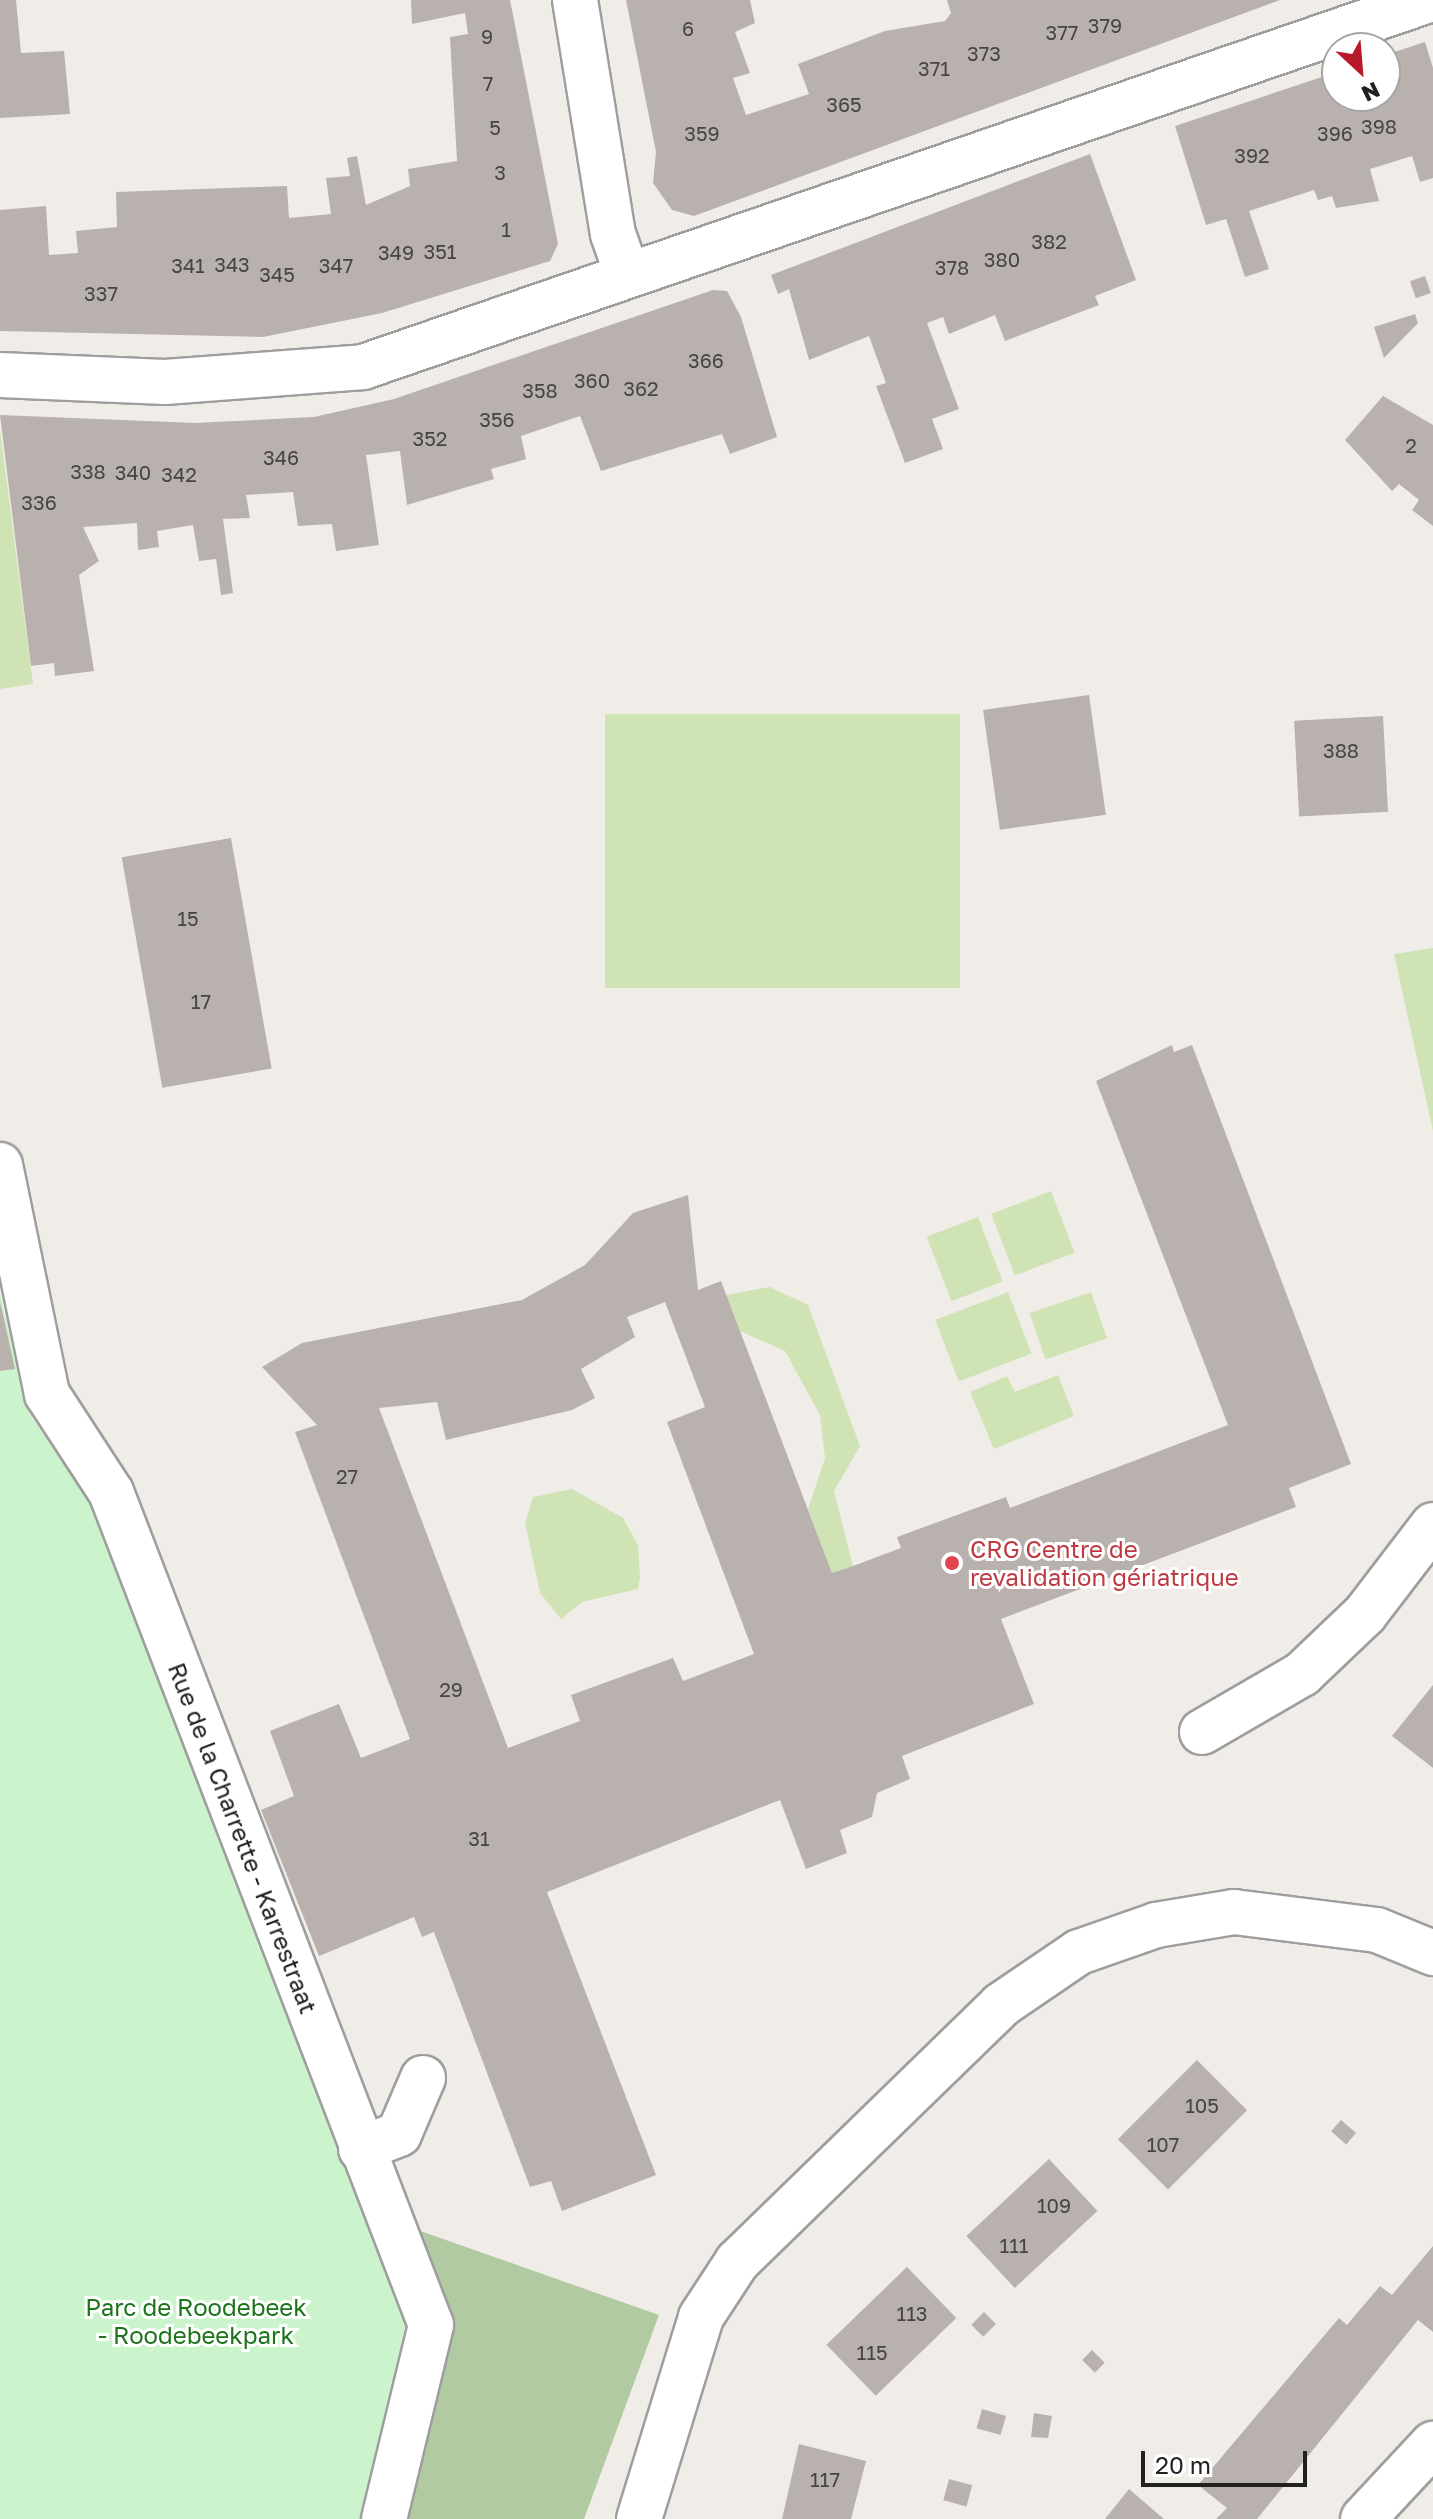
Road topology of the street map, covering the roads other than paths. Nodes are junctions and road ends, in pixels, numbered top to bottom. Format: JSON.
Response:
{"nodes":[{"id":1,"x":575,"y":0,"type":"edge"},
{"id":2,"x":1429,"y":0,"type":"edge"},
{"id":3,"x":627,"y":274,"type":"junction"},
{"id":4,"x":0,"y":375,"type":"edge"},
{"id":5,"x":0,"y":1165,"type":"edge"},
{"id":6,"x":1433,"y":1525,"type":"edge"},
{"id":7,"x":1202,"y":1732,"type":"dead end"},
{"id":8,"x":1433,"y":1953,"type":"edge"},
{"id":9,"x":423,"y":2078,"type":"dead end"},
{"id":10,"x":361,"y":2149,"type":"junction"},
{"id":11,"x":1433,"y":2444,"type":"edge"},
{"id":12,"x":384,"y":2519,"type":"edge"},
{"id":13,"x":639,"y":2519,"type":"edge"},
{"id":14,"x":1363,"y":2519,"type":"edge"}],
"edges":[{"from":1,"to":3,"type":"street"},
{"from":2,"to":3,"type":"street"},
{"from":3,"to":4,"type":"street"},
{"from":5,"to":10,"type":"street","name":"Rue de la Charrette - Karrestraat"},
{"from":6,"to":7,"type":"street"},
{"from":8,"to":13,"type":"street"},
{"from":9,"to":10,"type":"street"},
{"from":10,"to":12,"type":"street","name":"Rue de la Charrette - Karrestraat"},
{"from":11,"to":14,"type":"street"}]}
